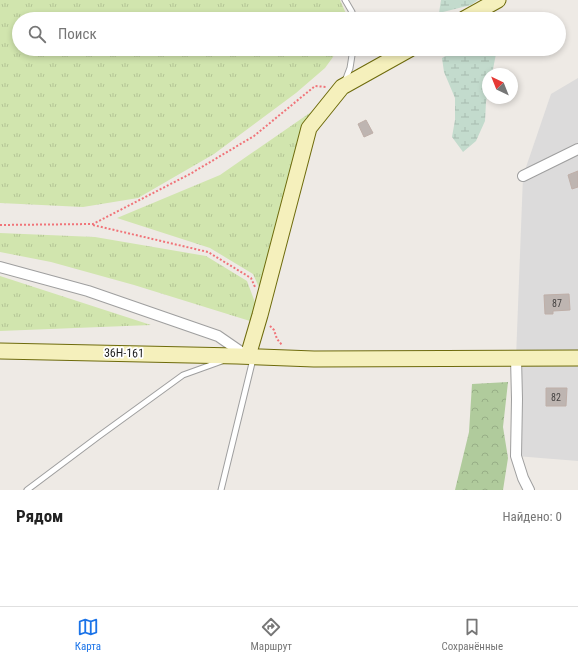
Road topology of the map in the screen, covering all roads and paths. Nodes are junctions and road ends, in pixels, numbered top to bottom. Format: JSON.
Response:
{"nodes":[{"id":1,"x":345,"y":0,"type":"edge"},
{"id":2,"x":498,"y":0,"type":"edge"},
{"id":3,"x":352,"y":12,"type":"edge"},
{"id":4,"x":477,"y":12,"type":"edge"},
{"id":5,"x":352,"y":56,"type":"edge"},
{"id":6,"x":397,"y":56,"type":"edge"},
{"id":7,"x":342,"y":87,"type":"junction"},
{"id":8,"x":578,"y":149,"type":"edge"},
{"id":9,"x":523,"y":176,"type":"dead end"},
{"id":10,"x":93,"y":224,"type":"junction"},
{"id":11,"x":0,"y":225,"type":"edge"},
{"id":12,"x":0,"y":267,"type":"edge"},
{"id":13,"x":256,"y":290,"type":"dead end"},
{"id":14,"x":260,"y":315,"type":"junction"},
{"id":15,"x":0,"y":350,"type":"edge"},
{"id":16,"x":246,"y":356,"type":"junction"},
{"id":17,"x":293,"y":358,"type":"junction"},
{"id":18,"x":516,"y":358,"type":"junction"},
{"id":19,"x":578,"y":358,"type":"edge"},
{"id":20,"x":27,"y":490,"type":"edge"},
{"id":21,"x":221,"y":490,"type":"edge"},
{"id":22,"x":529,"y":490,"type":"edge"}],
"edges":[{"from":1,"to":3,"type":"lane"},
{"from":2,"to":4,"type":"street"},
{"from":5,"to":7,"type":"lane"},
{"from":6,"to":7,"type":"street"},
{"from":7,"to":10,"type":"path"},
{"from":7,"to":14,"type":"street"},
{"from":8,"to":9,"type":"street"},
{"from":10,"to":11,"type":"path"},
{"from":10,"to":13,"type":"path"},
{"from":12,"to":16,"type":"street"},
{"from":14,"to":16,"type":"street"},
{"from":14,"to":17,"type":"path"},
{"from":15,"to":16,"type":"street","name":"36Н-161","number":"36Н-161"},
{"from":16,"to":17,"type":"street","number":"36Н-161"},
{"from":16,"to":20,"type":"lane"},
{"from":16,"to":21,"type":"lane"},
{"from":17,"to":18,"type":"street","number":"36Н-161"},
{"from":18,"to":19,"type":"street","number":"36Н-161"},
{"from":18,"to":22,"type":"street"}]}
